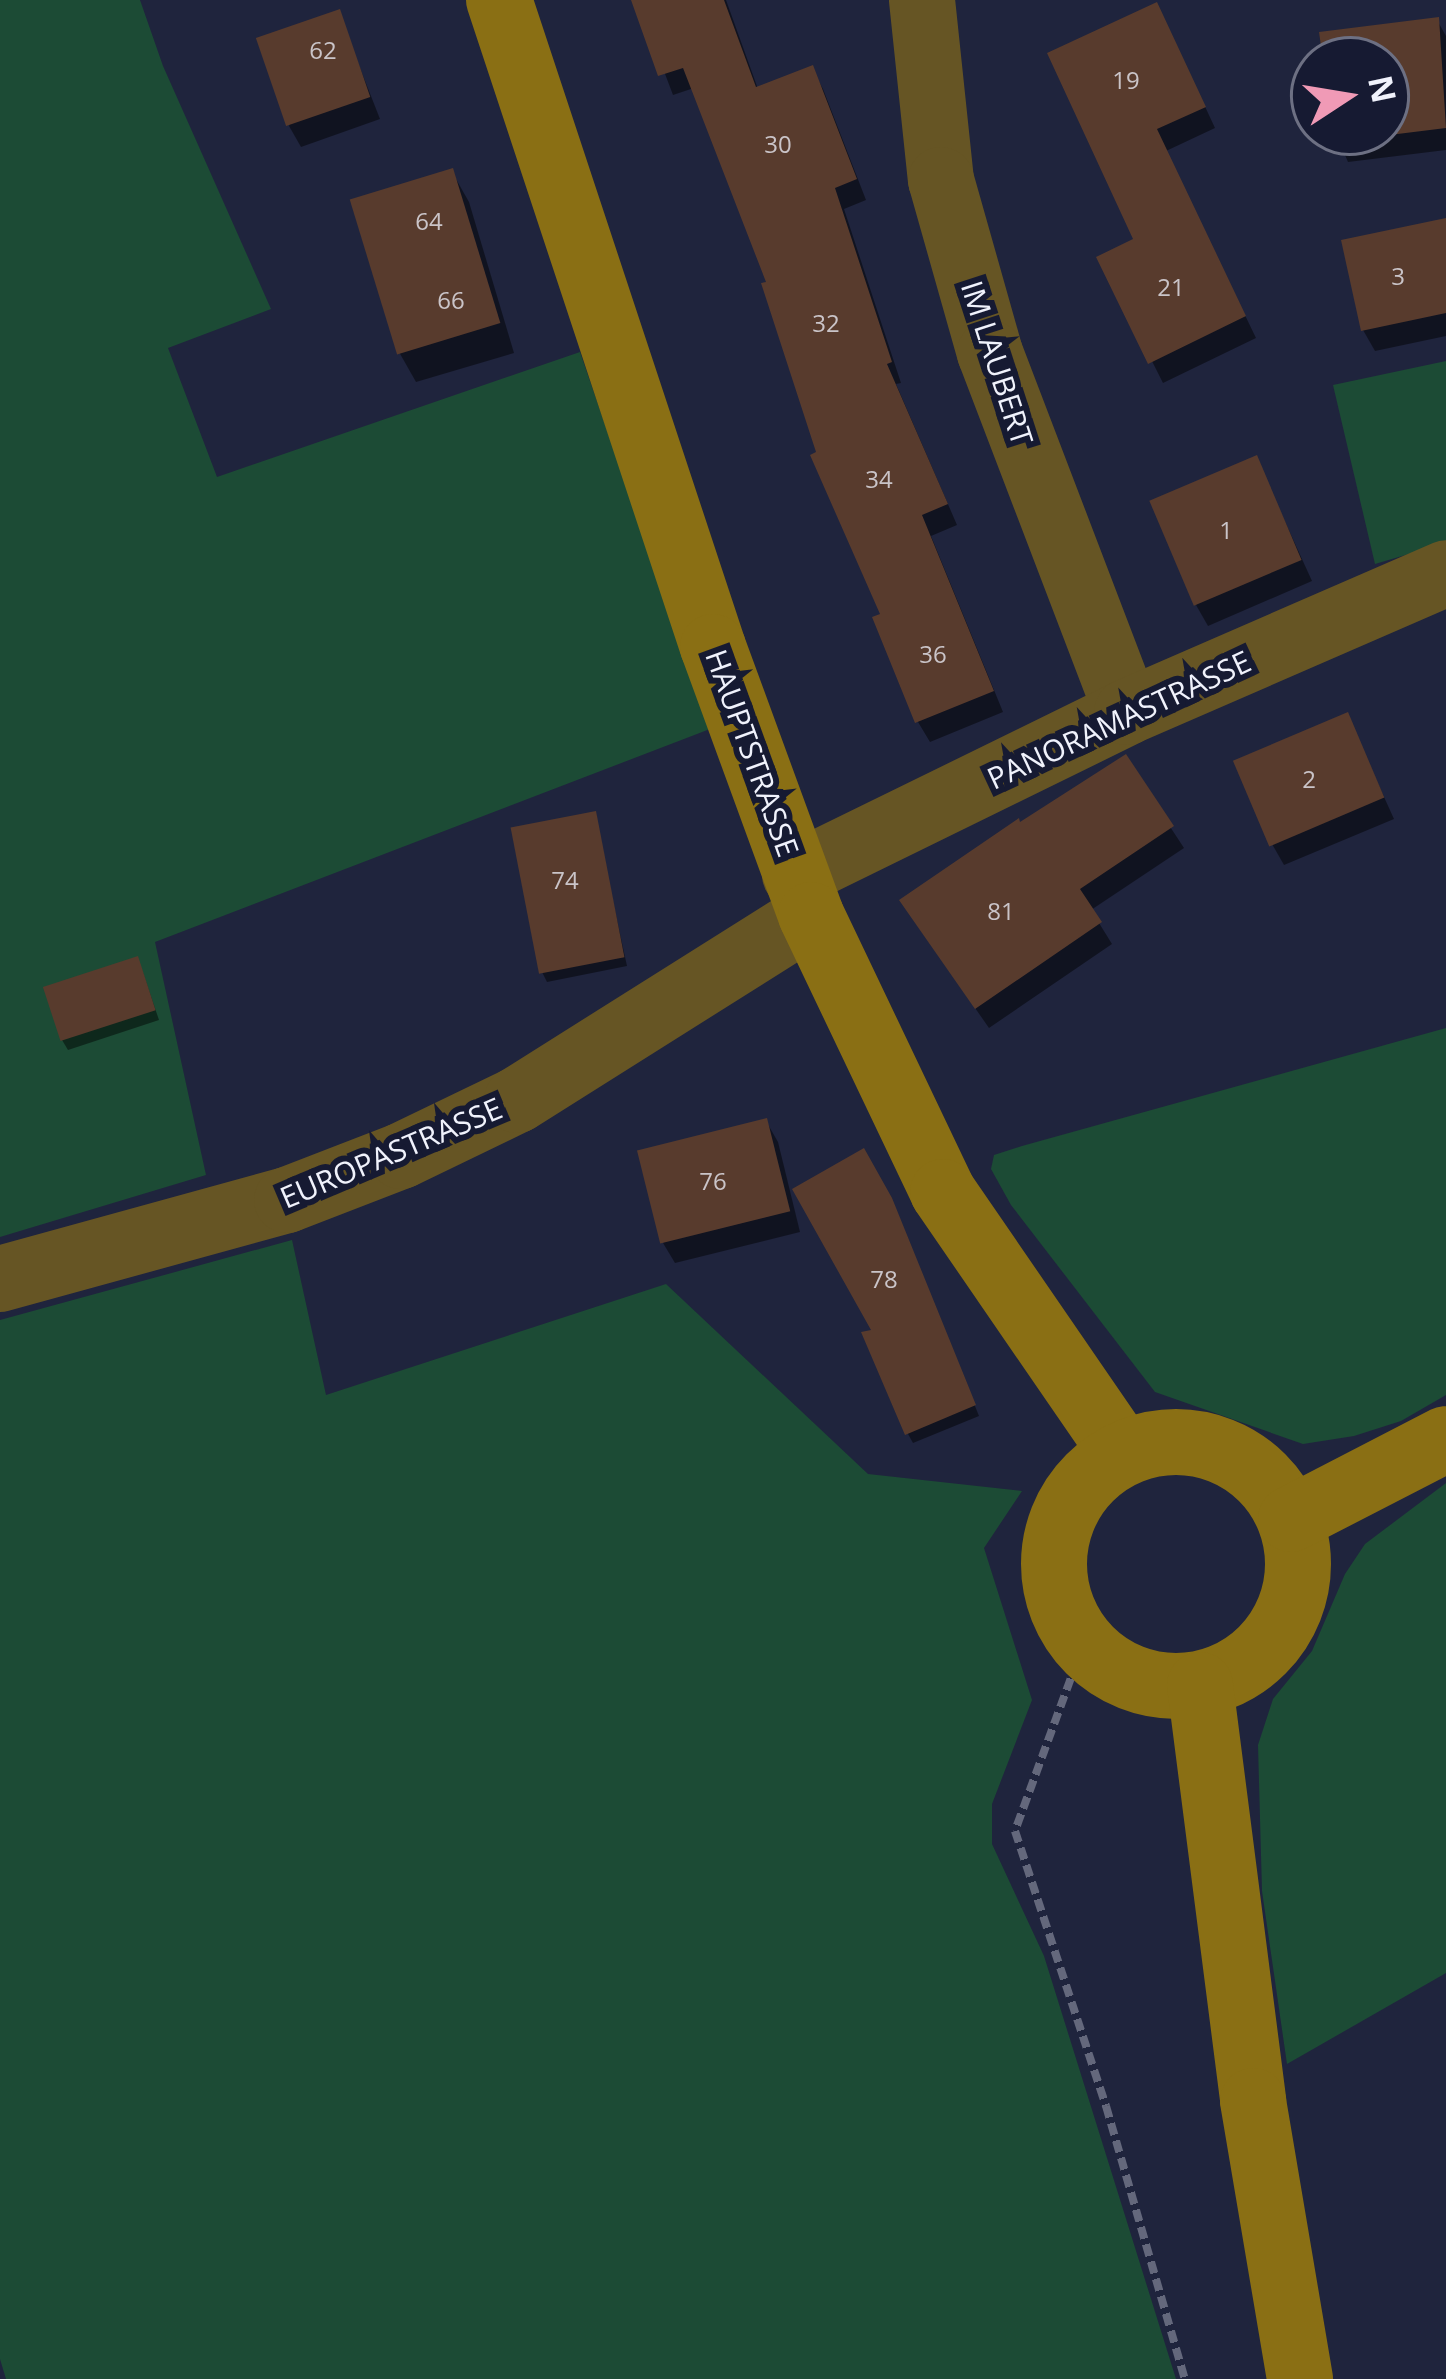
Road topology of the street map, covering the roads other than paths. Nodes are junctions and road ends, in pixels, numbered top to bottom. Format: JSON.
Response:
{"nodes":[{"id":1,"x":500,"y":0,"type":"edge"},
{"id":2,"x":922,"y":0,"type":"edge"},
{"id":3,"x":1446,"y":573,"type":"edge"},
{"id":4,"x":1127,"y":712,"type":"junction"},
{"id":5,"x":803,"y":895,"type":"junction"},
{"id":6,"x":0,"y":1279,"type":"edge"},
{"id":7,"x":1446,"y":1439,"type":"edge"},
{"id":8,"x":1122,"y":1453,"type":"junction"},
{"id":9,"x":1291,"y":1519,"type":"junction"},
{"id":10,"x":1199,"y":1685,"type":"junction"},
{"id":11,"x":1300,"y":2379,"type":"edge"}],
"edges":[{"from":1,"to":5,"type":"street","name":"HAUPTSTRASSE"},
{"from":2,"to":4,"type":"street","name":"IM LAUBERT"},
{"from":3,"to":4,"type":"street","name":"PANORAMASTRASSE"},
{"from":4,"to":5,"type":"street","name":"PANORAMASTRASSE"},
{"from":5,"to":6,"type":"street","name":"EUROPASTRASSE"},
{"from":5,"to":8,"type":"street","name":"HAUPTSTRASSE"},
{"from":7,"to":9,"type":"street"},
{"from":8,"to":9,"type":"street"},
{"from":8,"to":10,"type":"street"},
{"from":9,"to":10,"type":"street"},
{"from":10,"to":11,"type":"street"}]}
